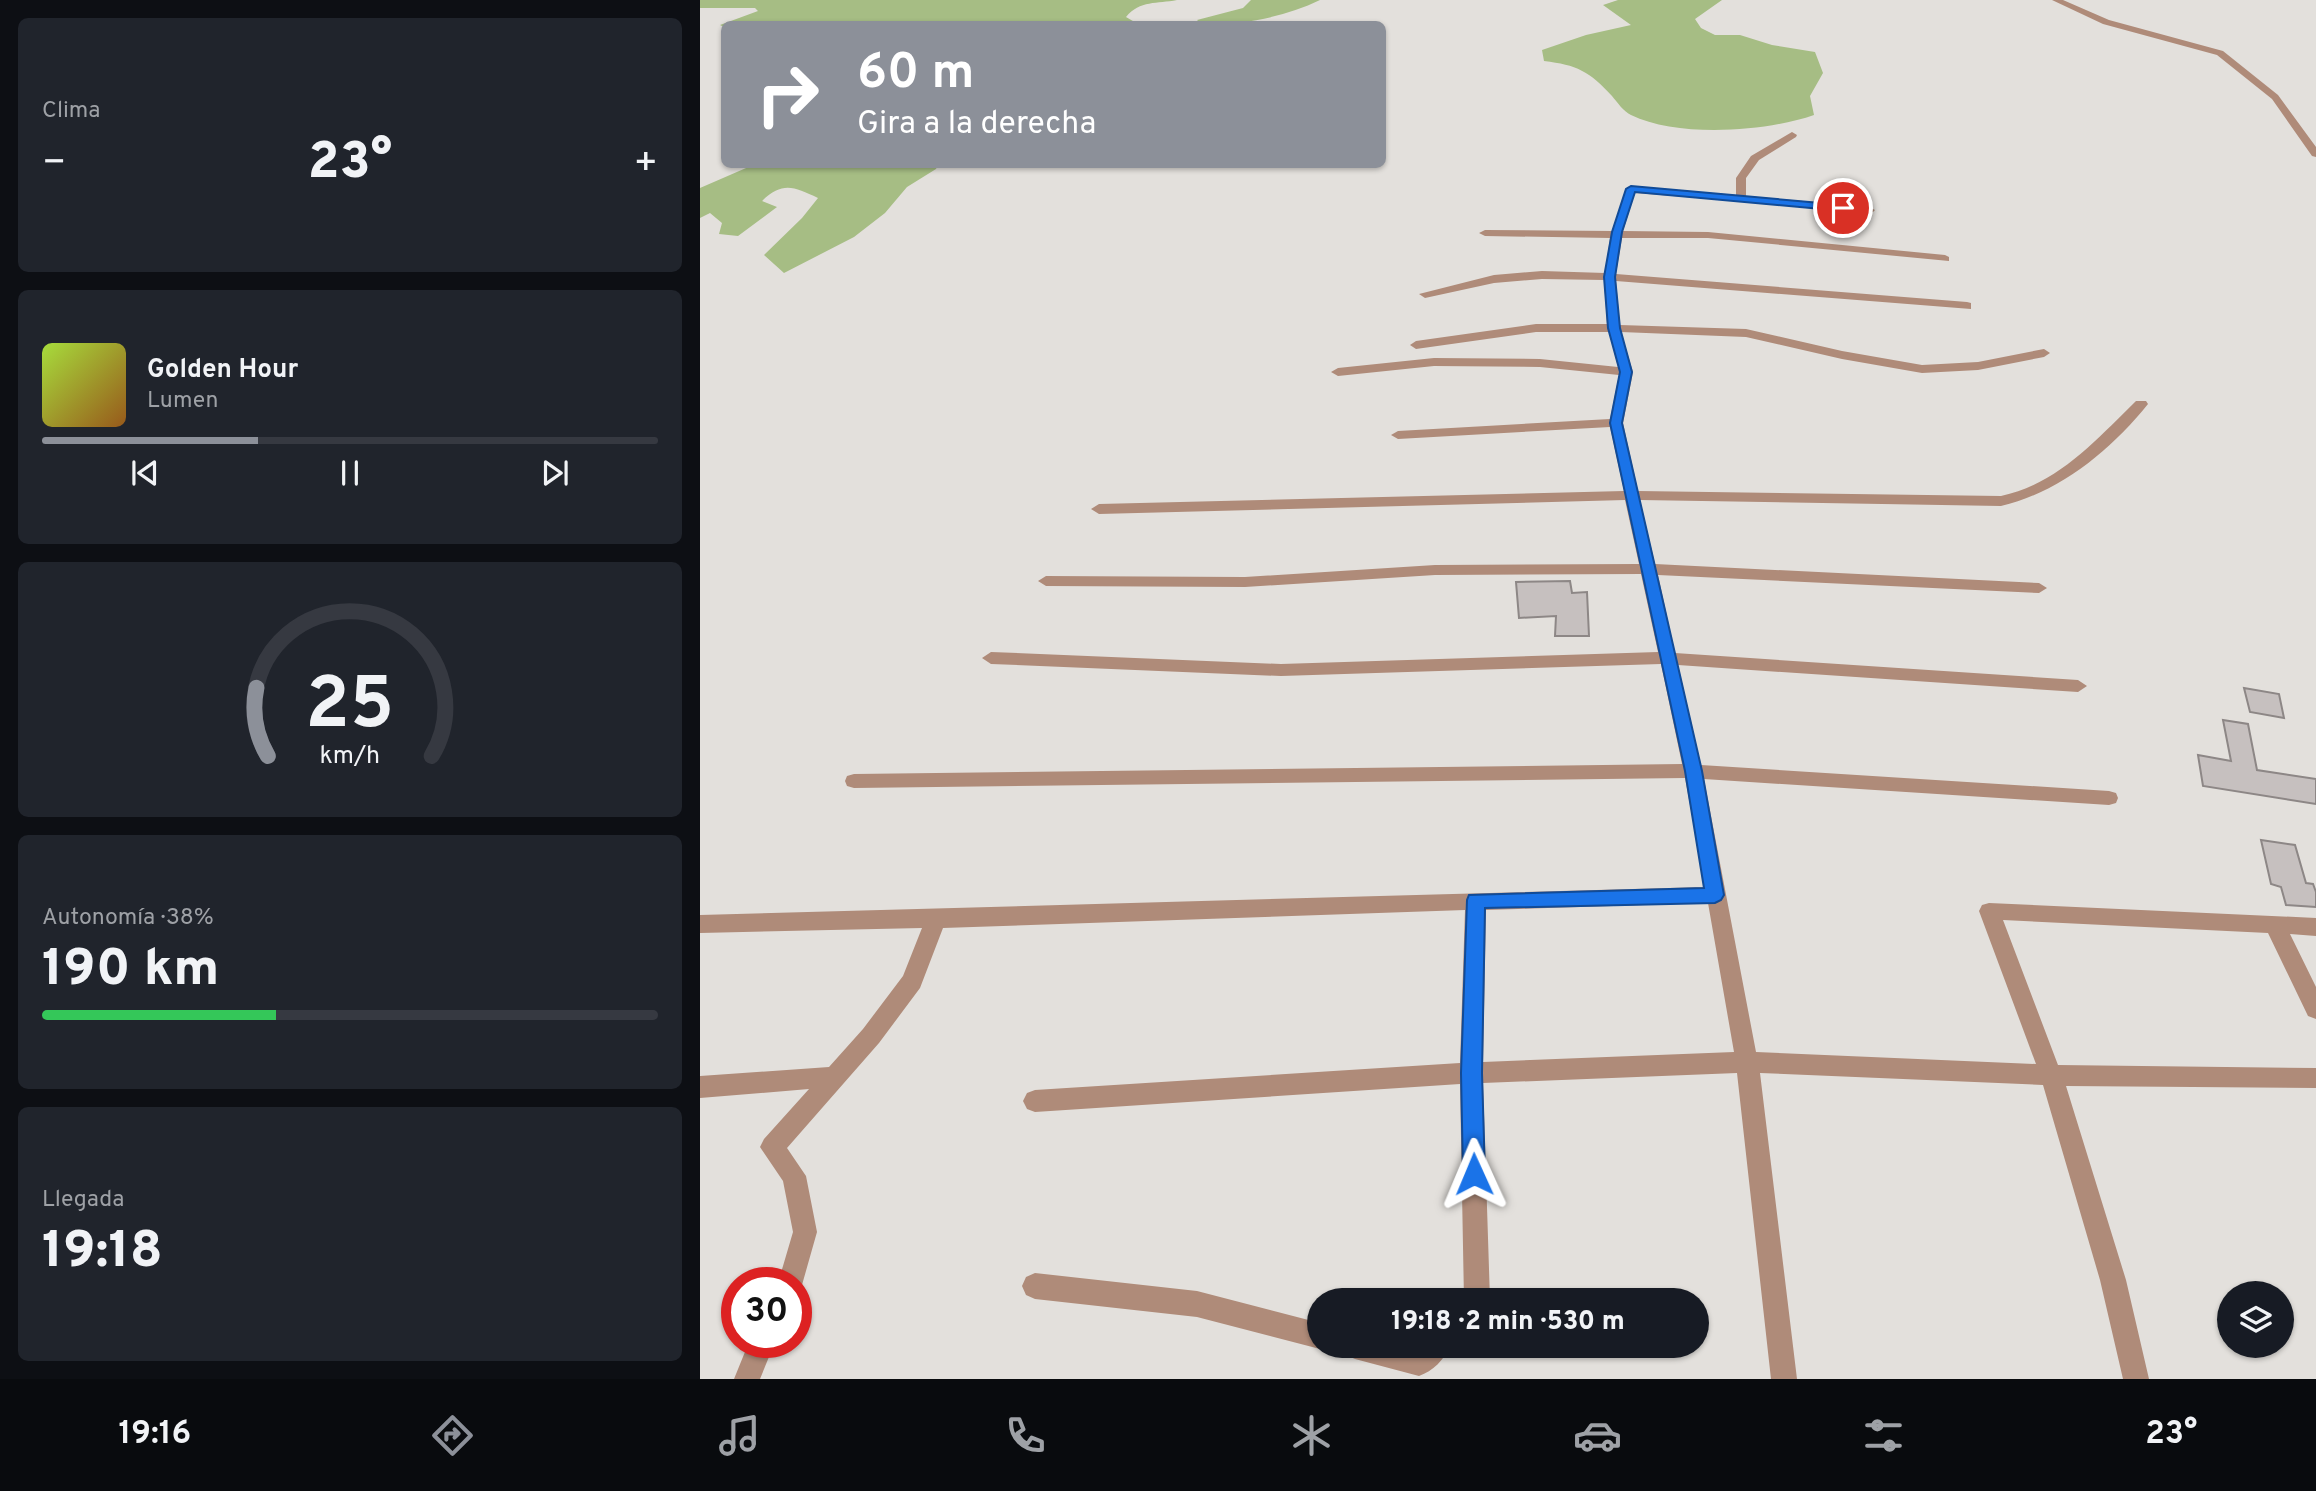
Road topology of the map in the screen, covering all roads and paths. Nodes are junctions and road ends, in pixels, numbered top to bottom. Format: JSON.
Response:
{"nodes":[{"id":1,"x":2056,"y":0,"type":"edge"},
{"id":2,"x":1792,"y":135,"type":"dead end"},
{"id":3,"x":2316,"y":155,"type":"edge"},
{"id":4,"x":1741,"y":200,"type":"junction"},
{"id":5,"x":1869,"y":210,"type":"dead end"},
{"id":6,"x":1617,"y":232,"type":"junction"},
{"id":7,"x":1486,"y":233,"type":"dead end"},
{"id":8,"x":1945,"y":259,"type":"dead end"},
{"id":9,"x":1610,"y":277,"type":"junction"},
{"id":10,"x":1425,"y":294,"type":"dead end"},
{"id":11,"x":1967,"y":306,"type":"dead end"},
{"id":12,"x":1614,"y":328,"type":"junction"},
{"id":13,"x":1416,"y":345,"type":"dead end"},
{"id":14,"x":2043,"y":353,"type":"dead end"},
{"id":15,"x":1338,"y":372,"type":"dead end"},
{"id":16,"x":1626,"y":372,"type":"junction"},
{"id":17,"x":2141,"y":404,"type":"dead end"},
{"id":18,"x":1616,"y":423,"type":"junction"},
{"id":19,"x":1398,"y":435,"type":"dead end"},
{"id":20,"x":1632,"y":495,"type":"junction"},
{"id":21,"x":1099,"y":509,"type":"dead end"},
{"id":22,"x":1648,"y":569,"type":"junction"},
{"id":23,"x":1046,"y":581,"type":"dead end"},
{"id":24,"x":2039,"y":588,"type":"dead end"},
{"id":25,"x":991,"y":658,"type":"dead end"},
{"id":26,"x":1668,"y":658,"type":"junction"},
{"id":27,"x":2078,"y":686,"type":"dead end"},
{"id":28,"x":1693,"y":771,"type":"junction"},
{"id":29,"x":854,"y":781,"type":"dead end"},
{"id":30,"x":2109,"y":799,"type":"dead end"},
{"id":31,"x":1715,"y":895,"type":"junction"},
{"id":32,"x":1476,"y":900,"type":"junction"},
{"id":33,"x":934,"y":922,"type":"junction"},
{"id":34,"x":700,"y":924,"type":"edge"},
{"id":35,"x":2276,"y":926,"type":"junction"},
{"id":36,"x":2316,"y":927,"type":"edge"},
{"id":37,"x":2316,"y":1009,"type":"edge"},
{"id":38,"x":1747,"y":1062,"type":"junction"},
{"id":39,"x":1471,"y":1073,"type":"junction"},
{"id":40,"x":2051,"y":1075,"type":"junction"},
{"id":41,"x":832,"y":1077,"type":"junction"},
{"id":42,"x":2316,"y":1078,"type":"edge"},
{"id":43,"x":700,"y":1087,"type":"edge"},
{"id":44,"x":1035,"y":1101,"type":"dead end"},
{"id":45,"x":795,"y":1267,"type":"edge"},
{"id":46,"x":1035,"y":1286,"type":"dead end"},
{"id":47,"x":1477,"y":1288,"type":"edge"},
{"id":48,"x":1307,"y":1333,"type":"edge"},
{"id":49,"x":756,"y":1358,"type":"edge"},
{"id":50,"x":1400,"y":1358,"type":"edge"},
{"id":51,"x":1424,"y":1358,"type":"edge"},
{"id":52,"x":747,"y":1379,"type":"edge"},
{"id":53,"x":1784,"y":1379,"type":"edge"},
{"id":54,"x":2136,"y":1379,"type":"edge"}],
"edges":[{"from":1,"to":3,"type":"street"},
{"from":2,"to":4,"type":"street"},
{"from":4,"to":5,"type":"street"},
{"from":4,"to":6,"type":"street"},
{"from":6,"to":7,"type":"street"},
{"from":6,"to":8,"type":"street"},
{"from":6,"to":9,"type":"street"},
{"from":9,"to":10,"type":"street"},
{"from":9,"to":11,"type":"street"},
{"from":9,"to":12,"type":"street"},
{"from":12,"to":13,"type":"street"},
{"from":12,"to":14,"type":"street"},
{"from":12,"to":16,"type":"street"},
{"from":15,"to":16,"type":"street"},
{"from":16,"to":18,"type":"street"},
{"from":17,"to":20,"type":"street"},
{"from":18,"to":19,"type":"street"},
{"from":18,"to":20,"type":"street"},
{"from":20,"to":21,"type":"street"},
{"from":20,"to":22,"type":"street"},
{"from":22,"to":23,"type":"street"},
{"from":22,"to":24,"type":"street"},
{"from":22,"to":26,"type":"street"},
{"from":25,"to":26,"type":"street"},
{"from":26,"to":27,"type":"street"},
{"from":26,"to":28,"type":"street"},
{"from":28,"to":29,"type":"street"},
{"from":28,"to":30,"type":"street"},
{"from":28,"to":31,"type":"street"},
{"from":31,"to":32,"type":"street"},
{"from":31,"to":38,"type":"street"},
{"from":32,"to":33,"type":"street"},
{"from":32,"to":39,"type":"street"},
{"from":33,"to":34,"type":"street"},
{"from":33,"to":41,"type":"street"},
{"from":35,"to":36,"type":"street"},
{"from":35,"to":37,"type":"street"},
{"from":35,"to":40,"type":"street"},
{"from":38,"to":39,"type":"street"},
{"from":38,"to":40,"type":"street"},
{"from":38,"to":53,"type":"street"},
{"from":39,"to":44,"type":"street"},
{"from":39,"to":47,"type":"street"},
{"from":40,"to":42,"type":"street"},
{"from":40,"to":54,"type":"street"},
{"from":41,"to":43,"type":"street"},
{"from":41,"to":45,"type":"street"},
{"from":46,"to":48,"type":"street"},
{"from":49,"to":52,"type":"street"},
{"from":50,"to":51,"type":"street"}]}
